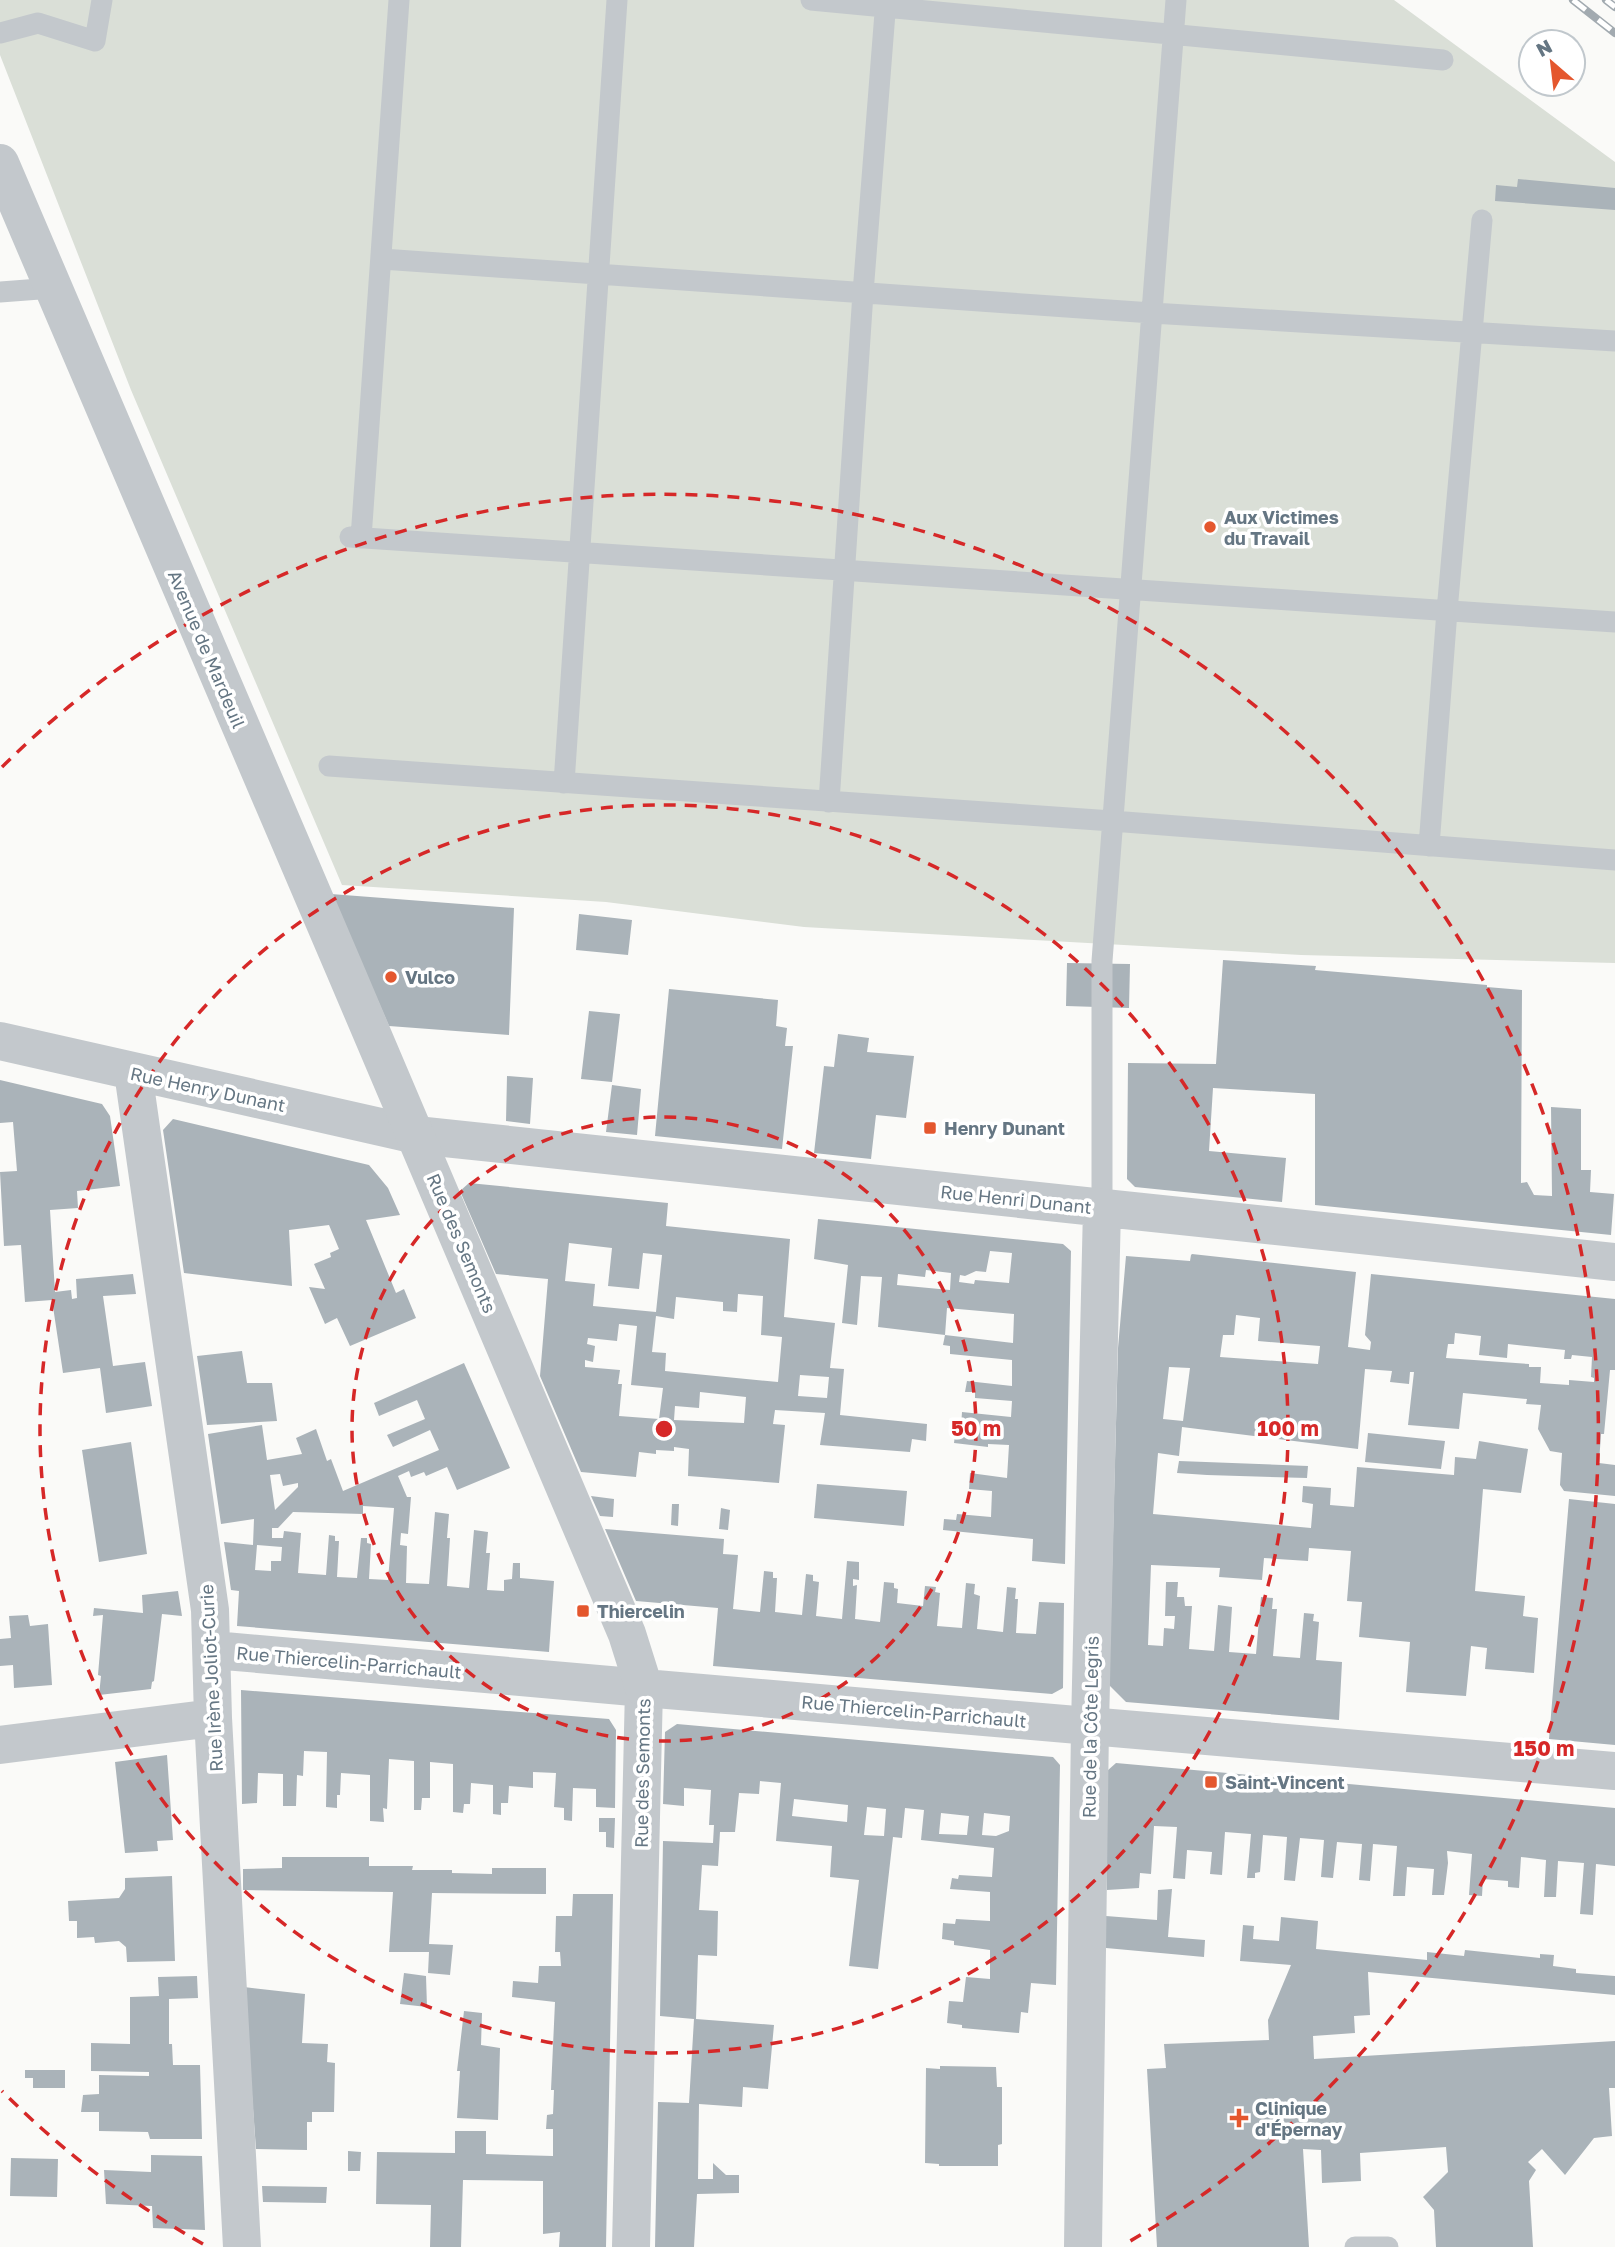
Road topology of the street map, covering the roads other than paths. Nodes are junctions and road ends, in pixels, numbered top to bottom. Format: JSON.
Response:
{"nodes":[{"id":1,"x":102,"y":0,"type":"edge"},
{"id":2,"x":399,"y":0,"type":"edge"},
{"id":3,"x":617,"y":0,"type":"edge"},
{"id":4,"x":811,"y":0,"type":"edge"},
{"id":5,"x":1176,"y":0,"type":"edge"},
{"id":6,"x":886,"y":4,"type":"edge"},
{"id":7,"x":0,"y":33,"type":"edge"},
{"id":8,"x":1174,"y":35,"type":"junction"},
{"id":9,"x":1443,"y":60,"type":"dead end"},
{"id":10,"x":0,"y":163,"type":"edge"},
{"id":11,"x":1482,"y":220,"type":"dead end"},
{"id":12,"x":382,"y":258,"type":"junction"},
{"id":13,"x":599,"y":274,"type":"junction"},
{"id":14,"x":53,"y":288,"type":"junction"},
{"id":15,"x":0,"y":292,"type":"edge"},
{"id":16,"x":863,"y":293,"type":"junction"},
{"id":17,"x":1152,"y":313,"type":"junction"},
{"id":18,"x":1471,"y":332,"type":"junction"},
{"id":19,"x":1615,"y":341,"type":"edge"},
{"id":20,"x":581,"y":552,"type":"junction"},
{"id":21,"x":844,"y":570,"type":"junction"},
{"id":22,"x":1130,"y":590,"type":"junction"},
{"id":23,"x":1447,"y":611,"type":"junction"},
{"id":24,"x":1615,"y":622,"type":"edge"},
{"id":25,"x":329,"y":766,"type":"dead end"},
{"id":26,"x":564,"y":783,"type":"junction"},
{"id":27,"x":829,"y":802,"type":"junction"},
{"id":28,"x":1112,"y":821,"type":"junction"},
{"id":29,"x":1429,"y":846,"type":"junction"},
{"id":30,"x":1615,"y":860,"type":"edge"},
{"id":31,"x":0,"y":1041,"type":"edge"},
{"id":32,"x":133,"y":1072,"type":"junction"},
{"id":33,"x":416,"y":1135,"type":"junction"},
{"id":34,"x":1102,"y":1208,"type":"junction"},
{"id":35,"x":1615,"y":1262,"type":"edge"},
{"id":36,"x":213,"y":1650,"type":"junction"},
{"id":37,"x":644,"y":1688,"type":"junction"},
{"id":38,"x":213,"y":1718,"type":"junction"},
{"id":39,"x":1090,"y":1726,"type":"junction"},
{"id":40,"x":0,"y":1745,"type":"edge"},
{"id":41,"x":1615,"y":1771,"type":"edge"},
{"id":42,"x":242,"y":2247,"type":"edge"},
{"id":43,"x":631,"y":2247,"type":"edge"},
{"id":44,"x":1083,"y":2247,"type":"edge"},
{"id":45,"x":1355,"y":2247,"type":"edge"},
{"id":46,"x":1388,"y":2247,"type":"edge"}],
"edges":[{"from":1,"to":7,"type":"lane"},
{"from":2,"to":12,"type":"lane"},
{"from":3,"to":13,"type":"lane"},
{"from":4,"to":6,"type":"lane"},
{"from":5,"to":8,"type":"lane"},
{"from":6,"to":8,"type":"lane"},
{"from":6,"to":16,"type":"lane"},
{"from":8,"to":9,"type":"lane"},
{"from":8,"to":17,"type":"lane"},
{"from":10,"to":14,"type":"street","name":"Avenue de Mardeuil"},
{"from":11,"to":18,"type":"lane"},
{"from":12,"to":13,"type":"lane"},
{"from":12,"to":20,"type":"lane"},
{"from":13,"to":16,"type":"lane"},
{"from":13,"to":20,"type":"lane"},
{"from":14,"to":15,"type":"lane"},
{"from":14,"to":33,"type":"street","name":"Avenue de Mardeuil"},
{"from":16,"to":17,"type":"lane"},
{"from":16,"to":21,"type":"lane"},
{"from":17,"to":18,"type":"lane"},
{"from":17,"to":22,"type":"lane"},
{"from":18,"to":19,"type":"lane"},
{"from":18,"to":23,"type":"lane"},
{"from":20,"to":21,"type":"lane"},
{"from":20,"to":26,"type":"lane"},
{"from":21,"to":22,"type":"lane"},
{"from":21,"to":27,"type":"lane"},
{"from":22,"to":23,"type":"lane"},
{"from":22,"to":28,"type":"lane"},
{"from":23,"to":24,"type":"lane"},
{"from":23,"to":29,"type":"lane"},
{"from":25,"to":26,"type":"lane"},
{"from":26,"to":27,"type":"lane"},
{"from":27,"to":28,"type":"lane"},
{"from":28,"to":29,"type":"lane"},
{"from":28,"to":34,"type":"lane"},
{"from":29,"to":30,"type":"lane"},
{"from":31,"to":32,"type":"street","name":"Rue Henry Dunant"},
{"from":32,"to":33,"type":"street","name":"Rue Henry Dunant"},
{"from":32,"to":36,"type":"street","name":"Rue Irène Joliot-Curie"},
{"from":33,"to":34,"type":"street","name":"Rue Henri Dunant"},
{"from":33,"to":37,"type":"street","name":"Rue des Semonts"},
{"from":34,"to":35,"type":"street","name":"Rue Henri Dunant"},
{"from":34,"to":39,"type":"street","name":"Rue de la Côte Legris"},
{"from":36,"to":37,"type":"street","name":"Rue Thiercelin-Parrichault"},
{"from":36,"to":38,"type":"street","name":"Rue Irène Joliot-Curie"},
{"from":37,"to":39,"type":"street","name":"Rue Thiercelin-Parrichault"},
{"from":37,"to":43,"type":"street","name":"Rue des Semonts"},
{"from":38,"to":40,"type":"street"},
{"from":38,"to":42,"type":"street","name":"Rue Irène Joliot-Curie"},
{"from":39,"to":41,"type":"street","name":"Rue Thiercelin-Parrichault"},
{"from":39,"to":44,"type":"street","name":"Rue de la Côte Legris"},
{"from":45,"to":46,"type":"lane"}]}
